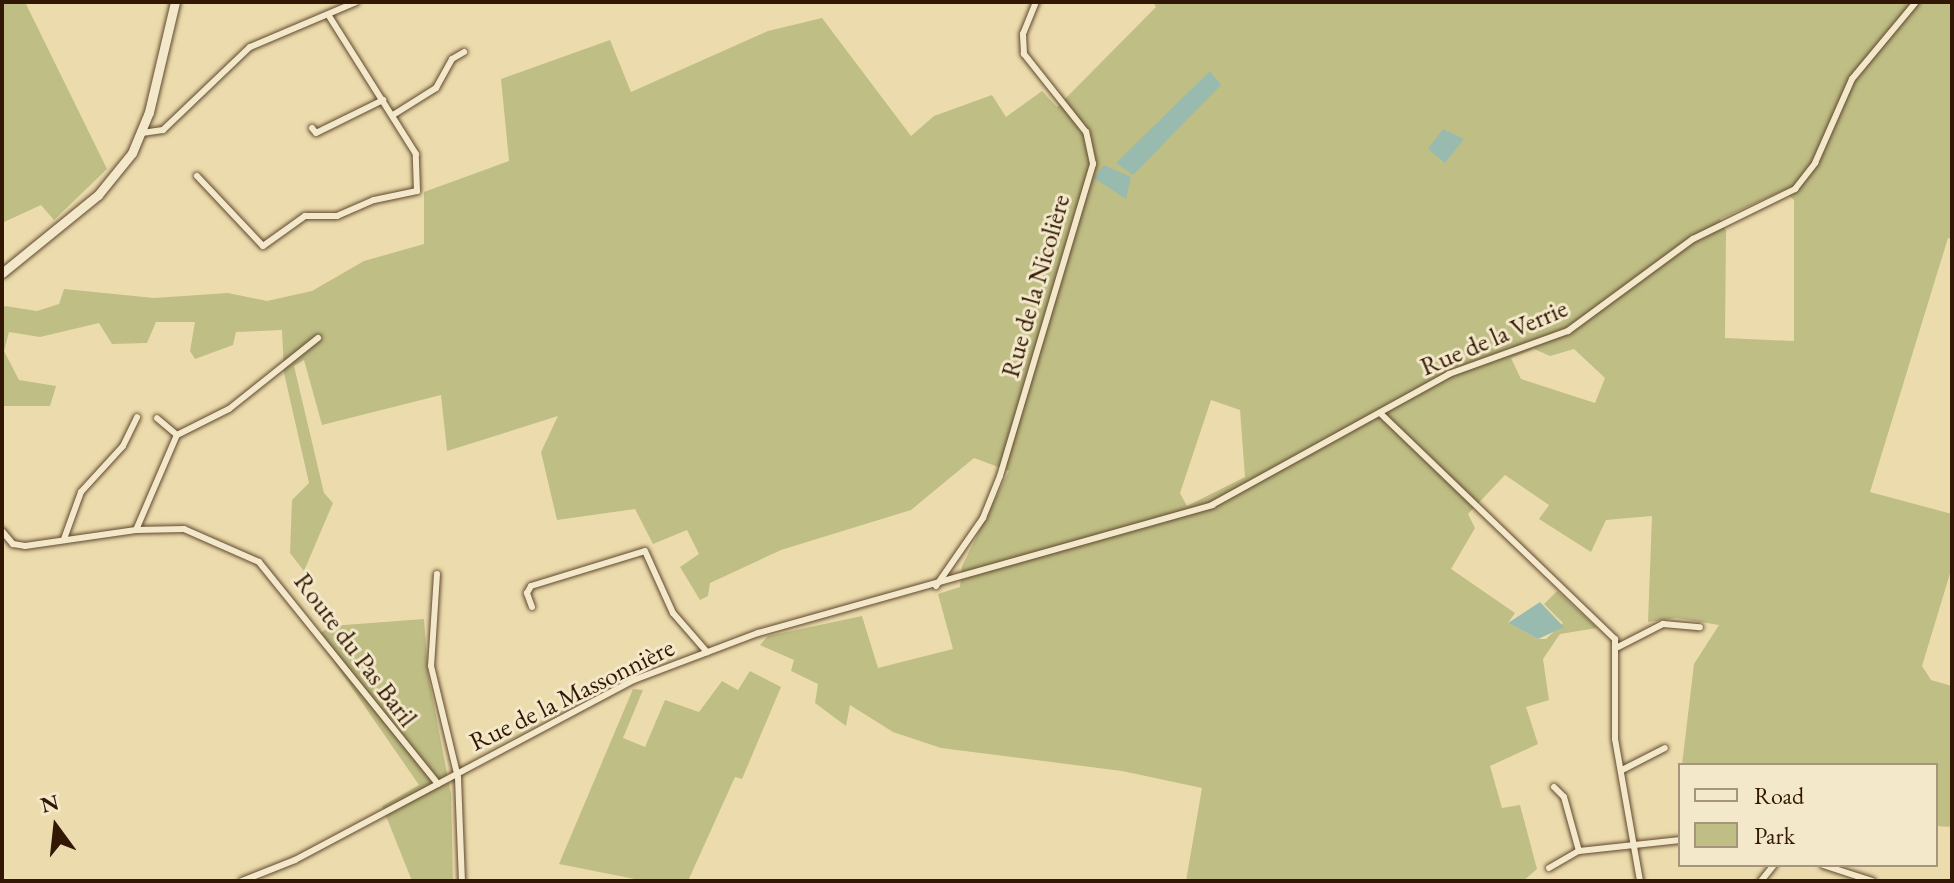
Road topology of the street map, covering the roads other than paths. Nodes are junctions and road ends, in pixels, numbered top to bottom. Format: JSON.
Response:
{"nodes":[{"id":1,"x":175,"y":2,"type":"edge"},
{"id":2,"x":356,"y":2,"type":"edge"},
{"id":3,"x":1036,"y":2,"type":"edge"},
{"id":4,"x":1916,"y":2,"type":"edge"},
{"id":5,"x":329,"y":16,"type":"junction"},
{"id":6,"x":464,"y":52,"type":"dead end"},
{"id":7,"x":383,"y":100,"type":"junction"},
{"id":8,"x":393,"y":115,"type":"junction"},
{"id":9,"x":312,"y":128,"type":"dead end"},
{"id":10,"x":142,"y":133,"type":"junction"},
{"id":11,"x":197,"y":176,"type":"dead end"},
{"id":12,"x":2,"y":273,"type":"edge"},
{"id":13,"x":318,"y":338,"type":"dead end"},
{"id":14,"x":1380,"y":413,"type":"junction"},
{"id":15,"x":137,"y":417,"type":"dead end"},
{"id":16,"x":157,"y":418,"type":"dead end"},
{"id":17,"x":177,"y":435,"type":"junction"},
{"id":18,"x":136,"y":530,"type":"junction"},
{"id":19,"x":3,"y":535,"type":"edge"},
{"id":20,"x":64,"y":539,"type":"junction"},
{"id":21,"x":437,"y":574,"type":"dead end"},
{"id":22,"x":936,"y":586,"type":"junction"},
{"id":23,"x":532,"y":607,"type":"dead end"},
{"id":24,"x":1700,"y":627,"type":"dead end"},
{"id":25,"x":1618,"y":647,"type":"junction"},
{"id":26,"x":707,"y":652,"type":"junction"},
{"id":27,"x":1665,"y":748,"type":"dead end"},
{"id":28,"x":1622,"y":770,"type":"junction"},
{"id":29,"x":457,"y":775,"type":"junction"},
{"id":30,"x":438,"y":784,"type":"junction"},
{"id":31,"x":1554,"y":787,"type":"dead end"},
{"id":32,"x":1678,"y":840,"type":"edge"},
{"id":33,"x":1634,"y":845,"type":"junction"},
{"id":34,"x":1579,"y":851,"type":"junction"},
{"id":35,"x":1829,"y":867,"type":"edge"},
{"id":36,"x":1549,"y":868,"type":"dead end"},
{"id":37,"x":242,"y":881,"type":"edge"},
{"id":38,"x":462,"y":881,"type":"edge"},
{"id":39,"x":1640,"y":881,"type":"edge"},
{"id":40,"x":1872,"y":881,"type":"edge"}],
"edges":[{"from":1,"to":10,"type":"street"},
{"from":2,"to":5,"type":"street"},
{"from":3,"to":22,"type":"street","name":"Rue de la Nicolière"},
{"from":4,"to":14,"type":"street","name":"Rue de la Verrie"},
{"from":5,"to":7,"type":"street"},
{"from":5,"to":10,"type":"street"},
{"from":6,"to":8,"type":"street"},
{"from":7,"to":8,"type":"street"},
{"from":7,"to":9,"type":"street"},
{"from":8,"to":11,"type":"street"},
{"from":10,"to":12,"type":"street"},
{"from":13,"to":17,"type":"street"},
{"from":14,"to":22,"type":"street","name":"Rue de la Verrie"},
{"from":14,"to":25,"type":"street"},
{"from":15,"to":20,"type":"street"},
{"from":16,"to":17,"type":"street"},
{"from":17,"to":18,"type":"street"},
{"from":18,"to":20,"type":"street","name":"Route du Pas Baril"},
{"from":18,"to":30,"type":"street","name":"Route du Pas Baril"},
{"from":19,"to":20,"type":"street","name":"Route du Pas Baril"},
{"from":21,"to":29,"type":"street"},
{"from":22,"to":26,"type":"street","name":"Rue de la Massonnière"},
{"from":23,"to":26,"type":"street"},
{"from":24,"to":25,"type":"street"},
{"from":25,"to":28,"type":"street"},
{"from":26,"to":29,"type":"street","name":"Rue de la Massonnière"},
{"from":27,"to":28,"type":"street"},
{"from":28,"to":33,"type":"street"},
{"from":29,"to":30,"type":"street","name":"Rue de la Massonnière"},
{"from":29,"to":38,"type":"street"},
{"from":30,"to":37,"type":"street","name":"Rue de la Massonnière"},
{"from":31,"to":34,"type":"street"},
{"from":32,"to":33,"type":"street"},
{"from":33,"to":34,"type":"street"},
{"from":33,"to":39,"type":"street"},
{"from":34,"to":36,"type":"street"},
{"from":35,"to":40,"type":"street"}]}
